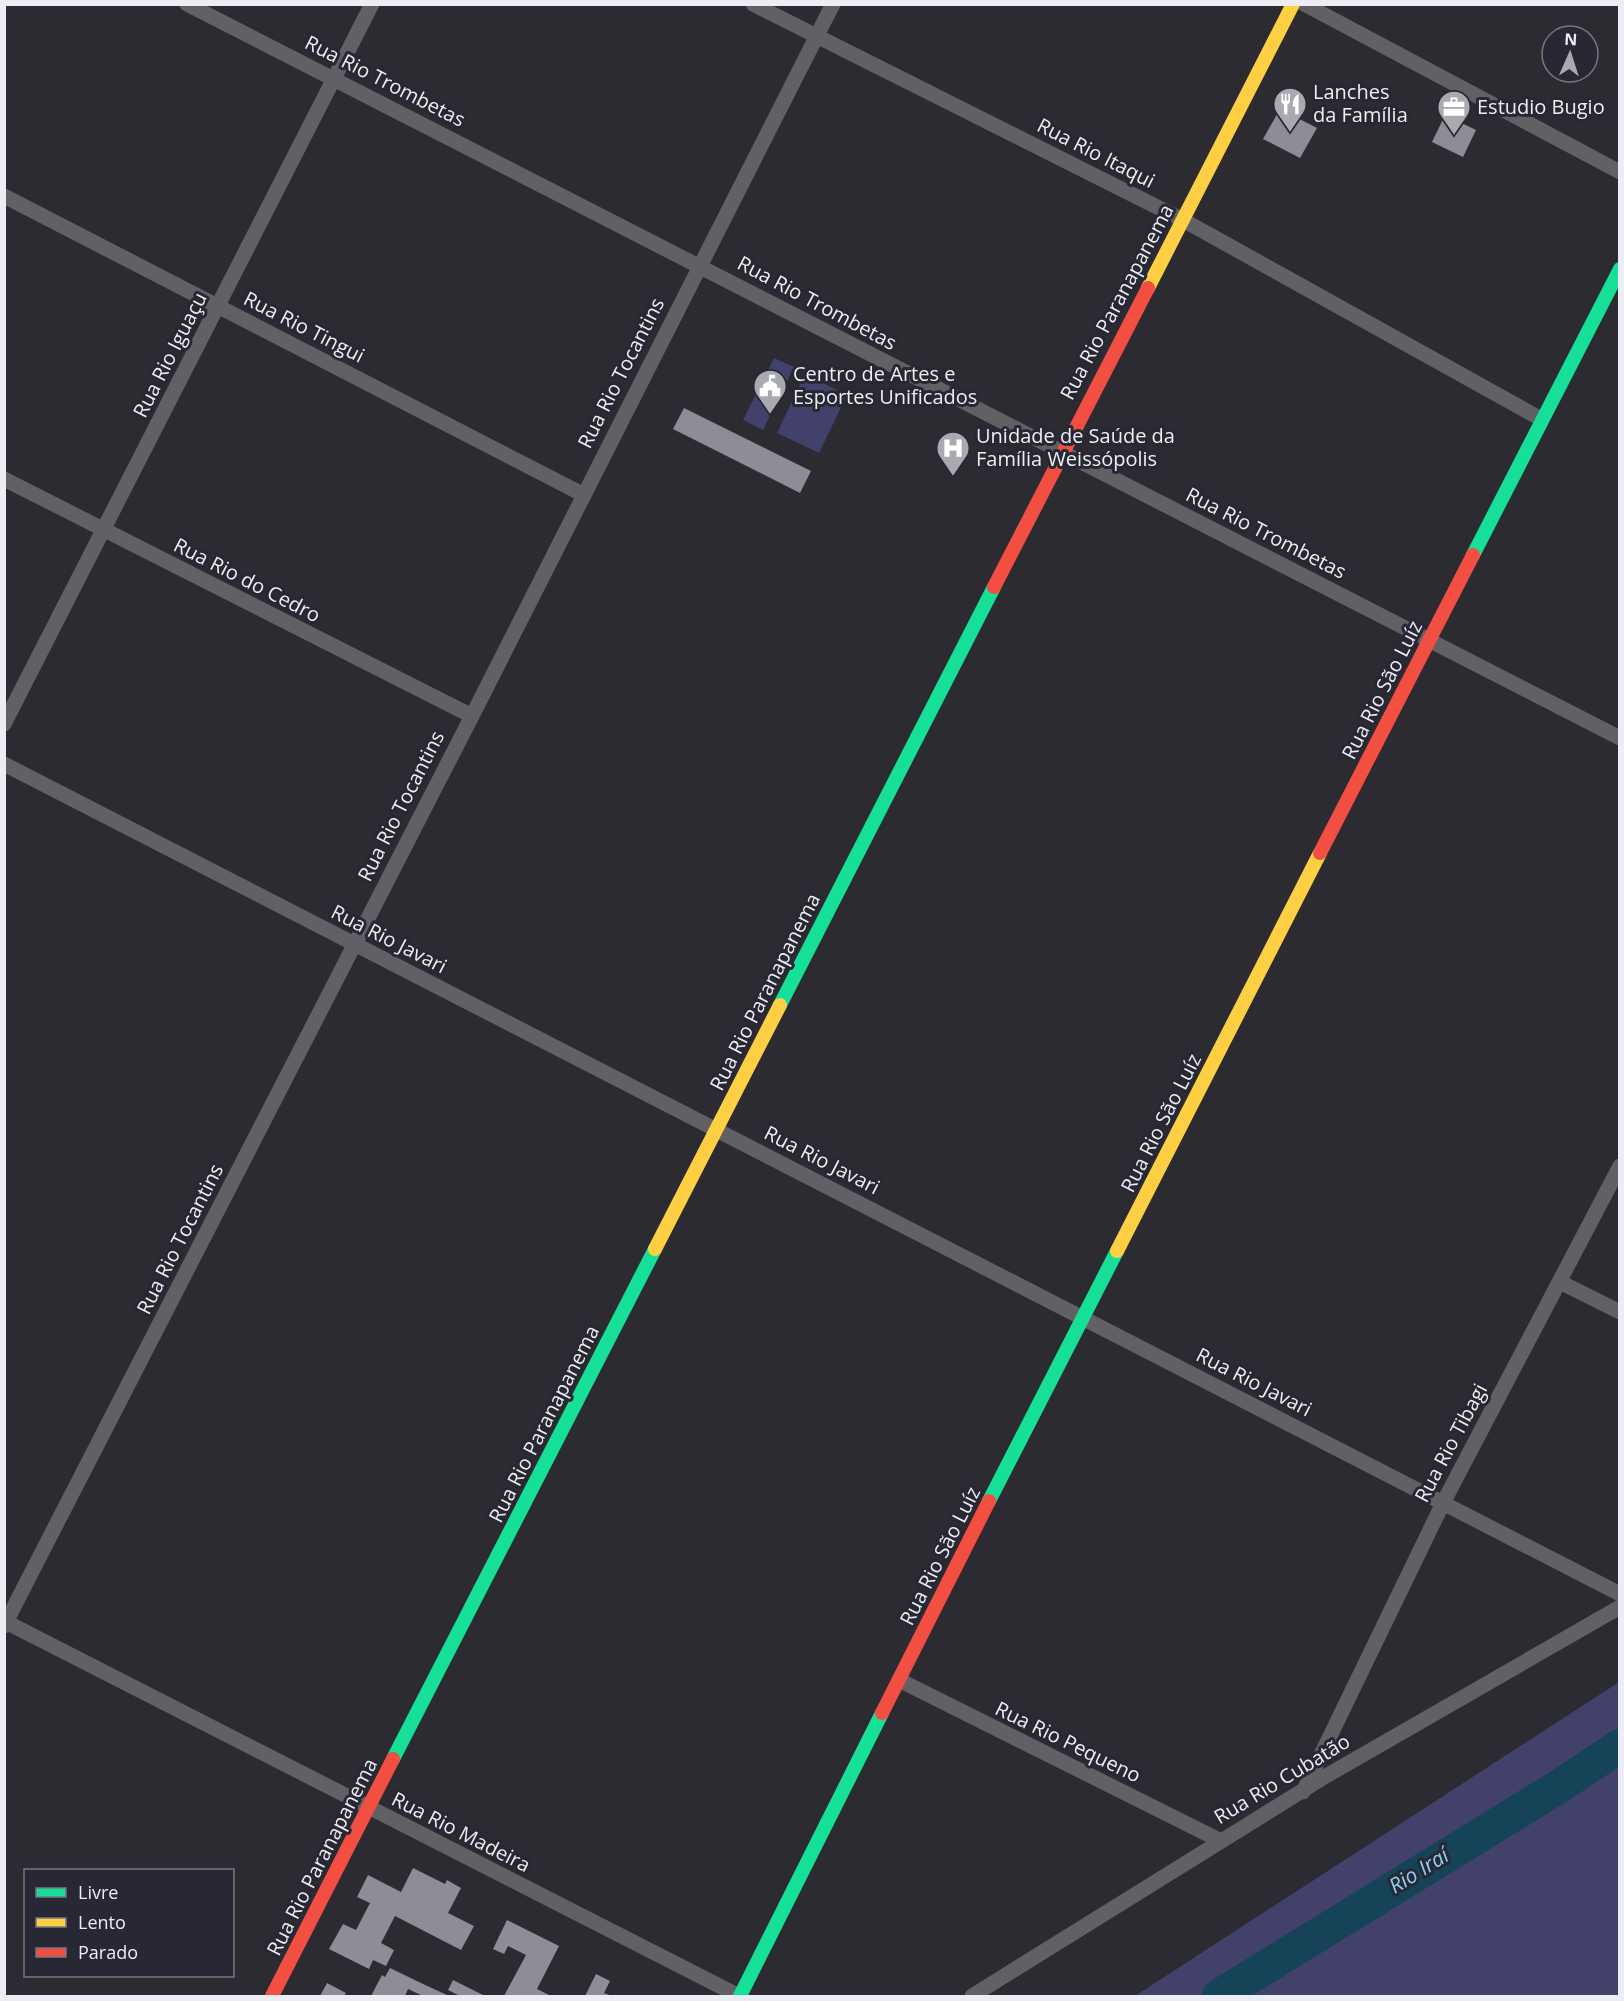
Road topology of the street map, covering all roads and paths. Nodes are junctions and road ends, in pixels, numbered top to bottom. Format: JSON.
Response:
{"nodes":[{"id":1,"x":187,"y":4,"type":"edge"},
{"id":2,"x":372,"y":4,"type":"edge"},
{"id":3,"x":753,"y":4,"type":"edge"},
{"id":4,"x":833,"y":4,"type":"edge"},
{"id":5,"x":1293,"y":4,"type":"edge"},
{"id":6,"x":1304,"y":4,"type":"edge"},
{"id":7,"x":817,"y":36,"type":"junction"},
{"id":8,"x":334,"y":79,"type":"junction"},
{"id":9,"x":1620,"y":172,"type":"edge"},
{"id":10,"x":4,"y":196,"type":"edge"},
{"id":11,"x":1183,"y":220,"type":"junction"},
{"id":12,"x":699,"y":265,"type":"junction"},
{"id":13,"x":1620,"y":269,"type":"edge"},
{"id":14,"x":219,"y":306,"type":"junction"},
{"id":15,"x":1541,"y":419,"type":"junction"},
{"id":16,"x":1061,"y":452,"type":"junction"},
{"id":17,"x":4,"y":479,"type":"edge"},
{"id":18,"x":584,"y":495,"type":"junction"},
{"id":19,"x":104,"y":531,"type":"junction"},
{"id":20,"x":1430,"y":641,"type":"junction"},
{"id":21,"x":472,"y":717,"type":"junction"},
{"id":22,"x":4,"y":724,"type":"edge"},
{"id":23,"x":1620,"y":738,"type":"edge"},
{"id":24,"x":4,"y":764,"type":"edge"},
{"id":25,"x":353,"y":945,"type":"junction"},
{"id":26,"x":717,"y":1130,"type":"junction"},
{"id":27,"x":1620,"y":1166,"type":"edge"},
{"id":28,"x":1560,"y":1282,"type":"junction"},
{"id":29,"x":1620,"y":1312,"type":"edge"},
{"id":30,"x":1084,"y":1318,"type":"junction"},
{"id":31,"x":1443,"y":1503,"type":"junction"},
{"id":32,"x":1620,"y":1594,"type":"edge"},
{"id":33,"x":1620,"y":1607,"type":"edge"},
{"id":34,"x":5,"y":1623,"type":"edge"},
{"id":35,"x":898,"y":1680,"type":"junction"},
{"id":36,"x":1325,"y":1743,"type":"junction"},
{"id":37,"x":1326,"y":1776,"type":"junction"},
{"id":38,"x":1303,"y":1792,"type":"junction"},
{"id":39,"x":368,"y":1808,"type":"junction"},
{"id":40,"x":1220,"y":1840,"type":"junction"},
{"id":41,"x":272,"y":1996,"type":"edge"},
{"id":42,"x":739,"y":1996,"type":"edge"},
{"id":43,"x":972,"y":1996,"type":"edge"}],
"edges":[{"from":1,"to":8,"type":"street","name":"Rua Rio Trombetas"},
{"from":2,"to":8,"type":"street","name":"Rua Rio Iguaçu"},
{"from":3,"to":7,"type":"street","name":"Rua Rio Itaqui"},
{"from":4,"to":7,"type":"street","name":"Rua Rio Tocantins"},
{"from":5,"to":11,"type":"street","name":"Rua Rio Paranapanema"},
{"from":6,"to":9,"type":"street"},
{"from":7,"to":11,"type":"street","name":"Rua Rio Itaqui"},
{"from":7,"to":12,"type":"street","name":"Rua Rio Tocantins"},
{"from":8,"to":12,"type":"street","name":"Rua Rio Trombetas"},
{"from":8,"to":14,"type":"street","name":"Rua Rio Iguaçu"},
{"from":10,"to":14,"type":"street","name":"Rua Rio Tingui"},
{"from":11,"to":15,"type":"street","name":"Rua Rio Itaqui"},
{"from":11,"to":16,"type":"street","name":"Rua Rio Paranapanema"},
{"from":12,"to":16,"type":"street","name":"Rua Rio Trombetas"},
{"from":12,"to":18,"type":"street","name":"Rua Rio Tocantins"},
{"from":13,"to":15,"type":"street","name":"Rua Rio São Luíz"},
{"from":14,"to":18,"type":"street","name":"Rua Rio Tingui"},
{"from":14,"to":19,"type":"street","name":"Rua Rio Iguaçu"},
{"from":15,"to":20,"type":"street","name":"Rua Rio São Luíz"},
{"from":16,"to":20,"type":"street","name":"Rua Rio Trombetas"},
{"from":16,"to":26,"type":"street","name":"Rua Rio Paranapanema"},
{"from":17,"to":19,"type":"street","name":"Rua Rio do Cedro"},
{"from":18,"to":21,"type":"street","name":"Rua Rio Tocantins"},
{"from":19,"to":21,"type":"street","name":"Rua Rio do Cedro"},
{"from":19,"to":22,"type":"street","name":"Rua Rio Iguaçu"},
{"from":20,"to":23,"type":"street","name":"Rua Rio Trombetas"},
{"from":20,"to":30,"type":"street","name":"Rua Rio São Luíz"},
{"from":21,"to":25,"type":"street","name":"Rua Rio Tocantins"},
{"from":24,"to":25,"type":"street","name":"Rua Rio Javari"},
{"from":25,"to":26,"type":"street","name":"Rua Rio Javari"},
{"from":25,"to":34,"type":"street","name":"Rua Rio Tocantins"},
{"from":26,"to":30,"type":"street","name":"Rua Rio Javari"},
{"from":26,"to":39,"type":"street","name":"Rua Rio Paranapanema"},
{"from":27,"to":28,"type":"street","name":"Rua Rio Tibagi"},
{"from":28,"to":29,"type":"street"},
{"from":28,"to":31,"type":"street","name":"Rua Rio Tibagi"},
{"from":30,"to":31,"type":"street","name":"Rua Rio Javari"},
{"from":30,"to":35,"type":"street","name":"Rua Rio São Luíz"},
{"from":31,"to":32,"type":"street","name":"Rua Rio Javari"},
{"from":31,"to":36,"type":"street","name":"Rua Rio Tibagi"},
{"from":33,"to":37,"type":"street","name":"Rua Rio Cubatão"},
{"from":34,"to":39,"type":"street","name":"Rua Rio Madeira"},
{"from":35,"to":40,"type":"street","name":"Rua Rio Pequeno"},
{"from":35,"to":42,"type":"street","name":"Rua Rio São Luíz"},
{"from":36,"to":37,"type":"street","name":"Rua Rio Tibagi"},
{"from":36,"to":38,"type":"street","name":"Rua Rio Tibagi"},
{"from":37,"to":38,"type":"street","name":"Rua Rio Cubatão"},
{"from":38,"to":40,"type":"street","name":"Rua Rio Cubatão"},
{"from":39,"to":41,"type":"street","name":"Rua Rio Paranapanema"},
{"from":39,"to":42,"type":"street","name":"Rua Rio Madeira"},
{"from":40,"to":43,"type":"street","name":"Rua Rio Cubatão"}]}
